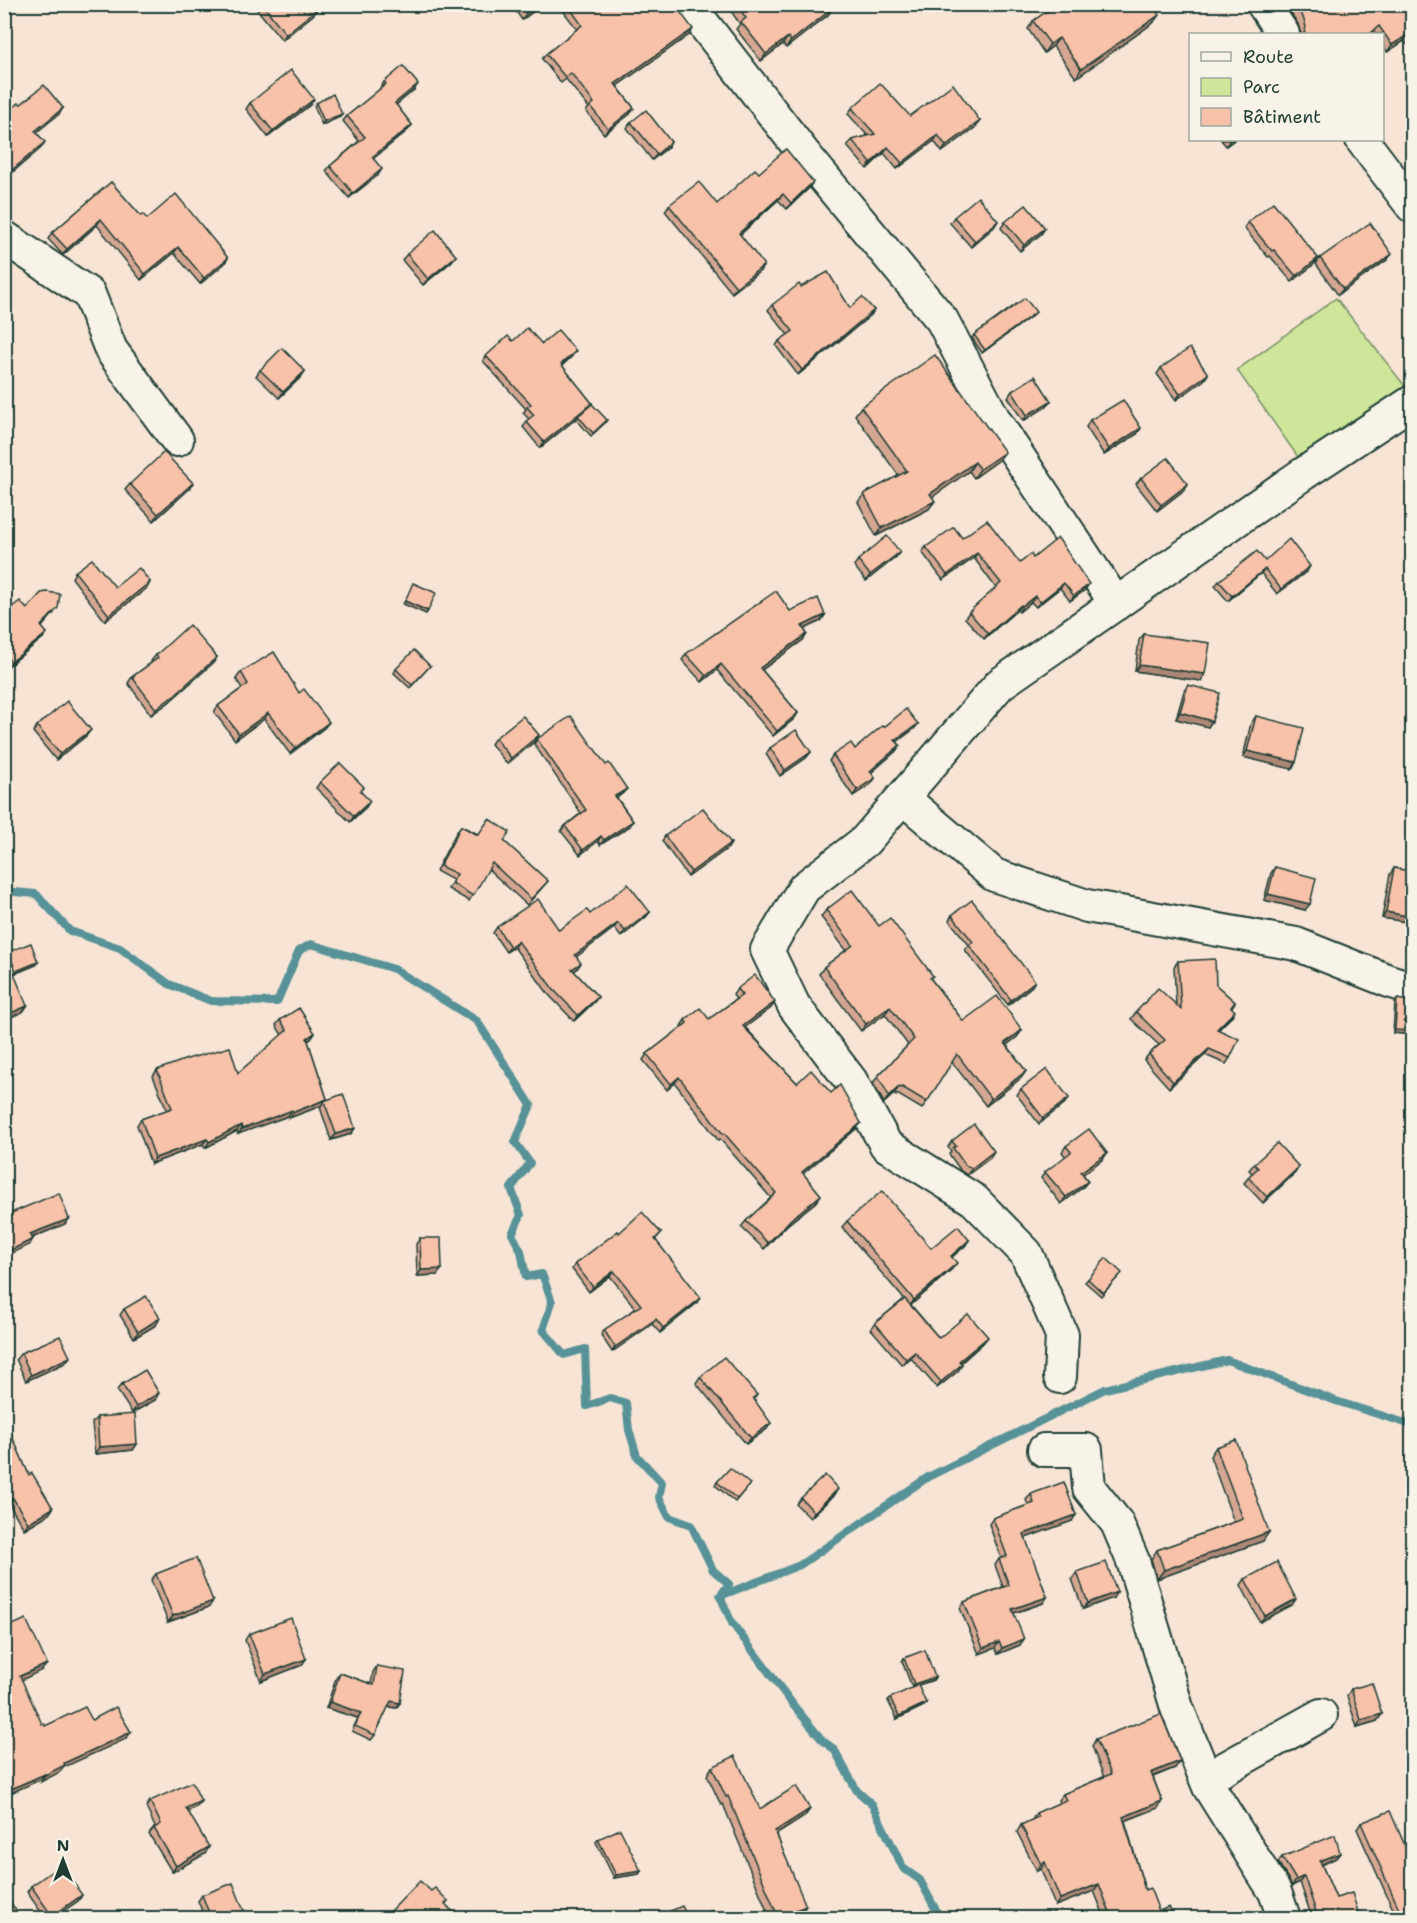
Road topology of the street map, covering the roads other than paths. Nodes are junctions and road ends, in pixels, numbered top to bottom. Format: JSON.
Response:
{"nodes":[{"id":1,"x":688,"y":4,"type":"edge"},
{"id":2,"x":1263,"y":4,"type":"edge"},
{"id":3,"x":1282,"y":33,"type":"edge"},
{"id":4,"x":1363,"y":141,"type":"edge"},
{"id":5,"x":1413,"y":206,"type":"edge"},
{"id":6,"x":4,"y":237,"type":"edge"},
{"id":7,"x":1413,"y":402,"type":"edge"},
{"id":8,"x":177,"y":440,"type":"dead end"},
{"id":9,"x":1116,"y":604,"type":"junction"},
{"id":10,"x":903,"y":798,"type":"junction"},
{"id":11,"x":1413,"y":987,"type":"edge"},
{"id":12,"x":1060,"y":1377,"type":"dead end"},
{"id":13,"x":1044,"y":1450,"type":"dead end"},
{"id":14,"x":1321,"y":1715,"type":"dead end"},
{"id":15,"x":1206,"y":1779,"type":"junction"},
{"id":16,"x":1284,"y":1918,"type":"edge"}],
"edges":[{"from":1,"to":9,"type":"street"},
{"from":2,"to":3,"type":"street"},
{"from":4,"to":5,"type":"street"},
{"from":6,"to":8,"type":"street"},
{"from":7,"to":9,"type":"street"},
{"from":9,"to":10,"type":"street"},
{"from":10,"to":11,"type":"street"},
{"from":10,"to":12,"type":"street"},
{"from":13,"to":15,"type":"street"},
{"from":14,"to":15,"type":"street"},
{"from":15,"to":16,"type":"street"}]}
